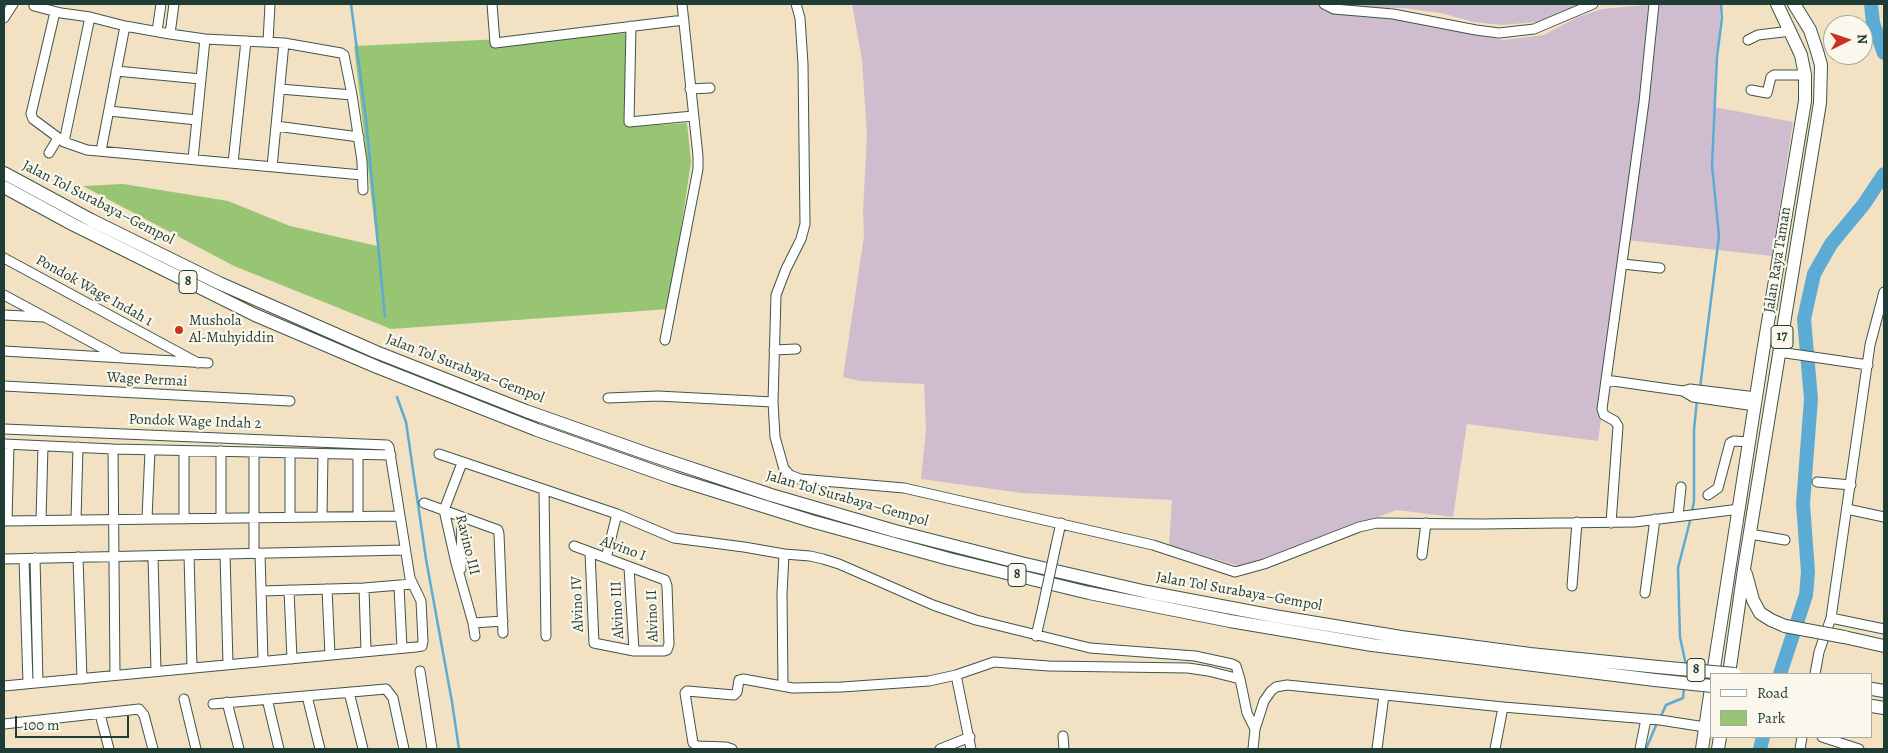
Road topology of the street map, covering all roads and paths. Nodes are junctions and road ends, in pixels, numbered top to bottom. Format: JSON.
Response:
{"nodes":[{"id":1,"x":12,"y":4,"type":"edge"},
{"id":2,"x":63,"y":4,"type":"edge"},
{"id":3,"x":161,"y":4,"type":"edge"},
{"id":4,"x":174,"y":4,"type":"edge"},
{"id":5,"x":270,"y":4,"type":"edge"},
{"id":6,"x":492,"y":4,"type":"edge"},
{"id":7,"x":682,"y":4,"type":"edge"},
{"id":8,"x":796,"y":4,"type":"edge"},
{"id":9,"x":1324,"y":4,"type":"edge"},
{"id":10,"x":1593,"y":4,"type":"edge"},
{"id":11,"x":1654,"y":4,"type":"edge"},
{"id":12,"x":1777,"y":4,"type":"edge"},
{"id":13,"x":1794,"y":4,"type":"edge"},
{"id":14,"x":34,"y":6,"type":"dead end"},
{"id":15,"x":58,"y":12,"type":"junction"},
{"id":16,"x":90,"y":17,"type":"junction"},
{"id":17,"x":4,"y":18,"type":"edge"},
{"id":18,"x":684,"y":20,"type":"junction"},
{"id":19,"x":126,"y":26,"type":"junction"},
{"id":20,"x":631,"y":26,"type":"junction"},
{"id":21,"x":1791,"y":31,"type":"junction"},
{"id":22,"x":156,"y":32,"type":"junction"},
{"id":23,"x":170,"y":34,"type":"junction"},
{"id":24,"x":206,"y":39,"type":"junction"},
{"id":25,"x":1748,"y":40,"type":"dead end"},
{"id":26,"x":246,"y":41,"type":"junction"},
{"id":27,"x":268,"y":42,"type":"junction"},
{"id":28,"x":284,"y":43,"type":"junction"},
{"id":29,"x":116,"y":70,"type":"junction"},
{"id":30,"x":1805,"y":75,"type":"junction"},
{"id":31,"x":201,"y":79,"type":"junction"},
{"id":32,"x":690,"y":88,"type":"junction"},
{"id":33,"x":710,"y":88,"type":"dead end"},
{"id":34,"x":280,"y":89,"type":"junction"},
{"id":35,"x":1752,"y":90,"type":"dead end"},
{"id":36,"x":352,"y":95,"type":"junction"},
{"id":37,"x":109,"y":111,"type":"junction"},
{"id":38,"x":693,"y":116,"type":"junction"},
{"id":39,"x":197,"y":120,"type":"junction"},
{"id":40,"x":276,"y":126,"type":"junction"},
{"id":41,"x":359,"y":137,"type":"junction"},
{"id":42,"x":61,"y":140,"type":"junction"},
{"id":43,"x":101,"y":151,"type":"junction"},
{"id":44,"x":49,"y":153,"type":"dead end"},
{"id":45,"x":193,"y":159,"type":"junction"},
{"id":46,"x":233,"y":162,"type":"junction"},
{"id":47,"x":272,"y":167,"type":"junction"},
{"id":48,"x":4,"y":173,"type":"edge"},
{"id":49,"x":362,"y":175,"type":"junction"},
{"id":50,"x":4,"y":187,"type":"edge"},
{"id":51,"x":363,"y":190,"type":"dead end"},
{"id":52,"x":4,"y":258,"type":"edge"},
{"id":53,"x":1623,"y":264,"type":"junction"},
{"id":54,"x":1660,"y":268,"type":"dead end"},
{"id":55,"x":1884,"y":292,"type":"edge"},
{"id":56,"x":4,"y":295,"type":"edge"},
{"id":57,"x":4,"y":315,"type":"edge"},
{"id":58,"x":47,"y":317,"type":"junction"},
{"id":59,"x":666,"y":340,"type":"dead end"},
{"id":60,"x":796,"y":349,"type":"dead end"},
{"id":61,"x":774,"y":350,"type":"junction"},
{"id":62,"x":4,"y":351,"type":"edge"},
{"id":63,"x":1783,"y":353,"type":"junction"},
{"id":64,"x":119,"y":357,"type":"junction"},
{"id":65,"x":198,"y":363,"type":"junction"},
{"id":66,"x":208,"y":363,"type":"dead end"},
{"id":67,"x":1868,"y":365,"type":"junction"},
{"id":68,"x":1606,"y":380,"type":"junction"},
{"id":69,"x":4,"y":386,"type":"edge"},
{"id":70,"x":608,"y":398,"type":"dead end"},
{"id":71,"x":290,"y":401,"type":"dead end"},
{"id":72,"x":1756,"y":401,"type":"junction"},
{"id":73,"x":773,"y":402,"type":"junction"},
{"id":74,"x":4,"y":429,"type":"edge"},
{"id":75,"x":1750,"y":442,"type":"junction"},
{"id":76,"x":6,"y":445,"type":"edge"},
{"id":77,"x":43,"y":446,"type":"junction"},
{"id":78,"x":78,"y":447,"type":"junction"},
{"id":79,"x":113,"y":449,"type":"junction"},
{"id":80,"x":150,"y":450,"type":"junction"},
{"id":81,"x":184,"y":451,"type":"junction"},
{"id":82,"x":221,"y":451,"type":"junction"},
{"id":83,"x":254,"y":452,"type":"junction"},
{"id":84,"x":290,"y":454,"type":"junction"},
{"id":85,"x":323,"y":454,"type":"junction"},
{"id":86,"x":439,"y":454,"type":"dead end"},
{"id":87,"x":358,"y":456,"type":"junction"},
{"id":88,"x":390,"y":456,"type":"junction"},
{"id":89,"x":462,"y":463,"type":"junction"},
{"id":90,"x":1817,"y":482,"type":"dead end"},
{"id":91,"x":1851,"y":485,"type":"junction"},
{"id":92,"x":1681,"y":487,"type":"dead end"},
{"id":93,"x":544,"y":490,"type":"junction"},
{"id":94,"x":1708,"y":495,"type":"dead end"},
{"id":95,"x":424,"y":503,"type":"dead end"},
{"id":96,"x":444,"y":510,"type":"junction"},
{"id":97,"x":1740,"y":510,"type":"junction"},
{"id":98,"x":1848,"y":510,"type":"junction"},
{"id":99,"x":617,"y":514,"type":"junction"},
{"id":100,"x":1682,"y":515,"type":"junction"},
{"id":101,"x":358,"y":516,"type":"junction"},
{"id":102,"x":399,"y":516,"type":"junction"},
{"id":103,"x":290,"y":517,"type":"junction"},
{"id":104,"x":322,"y":517,"type":"junction"},
{"id":105,"x":462,"y":517,"type":"junction"},
{"id":106,"x":1884,"y":517,"type":"edge"},
{"id":107,"x":222,"y":518,"type":"junction"},
{"id":108,"x":254,"y":518,"type":"junction"},
{"id":109,"x":147,"y":519,"type":"junction"},
{"id":110,"x":184,"y":519,"type":"junction"},
{"id":111,"x":1655,"y":519,"type":"junction"},
{"id":112,"x":41,"y":520,"type":"junction"},
{"id":113,"x":76,"y":520,"type":"junction"},
{"id":114,"x":114,"y":520,"type":"junction"},
{"id":115,"x":5,"y":521,"type":"edge"},
{"id":116,"x":1426,"y":522,"type":"junction"},
{"id":117,"x":1577,"y":522,"type":"junction"},
{"id":118,"x":1061,"y":523,"type":"junction"},
{"id":119,"x":1612,"y":523,"type":"junction"},
{"id":120,"x":1750,"y":534,"type":"junction"},
{"id":121,"x":1786,"y":540,"type":"dead end"},
{"id":122,"x":574,"y":546,"type":"dead end"},
{"id":123,"x":404,"y":550,"type":"junction"},
{"id":124,"x":590,"y":552,"type":"junction"},
{"id":125,"x":257,"y":553,"type":"junction"},
{"id":126,"x":225,"y":554,"type":"junction"},
{"id":127,"x":784,"y":554,"type":"junction"},
{"id":128,"x":189,"y":555,"type":"junction"},
{"id":129,"x":1422,"y":555,"type":"dead end"},
{"id":130,"x":114,"y":556,"type":"junction"},
{"id":131,"x":153,"y":556,"type":"junction"},
{"id":132,"x":78,"y":557,"type":"junction"},
{"id":133,"x":35,"y":558,"type":"junction"},
{"id":134,"x":606,"y":558,"type":"junction"},
{"id":135,"x":4,"y":559,"type":"edge"},
{"id":136,"x":24,"y":559,"type":"junction"},
{"id":137,"x":630,"y":567,"type":"junction"},
{"id":138,"x":1744,"y":569,"type":"junction"},
{"id":139,"x":461,"y":576,"type":"junction"},
{"id":140,"x":663,"y":578,"type":"joint"},
{"id":141,"x":412,"y":584,"type":"junction"},
{"id":142,"x":399,"y":586,"type":"junction"},
{"id":143,"x":1572,"y":586,"type":"dead end"},
{"id":144,"x":364,"y":588,"type":"junction"},
{"id":145,"x":327,"y":589,"type":"junction"},
{"id":146,"x":262,"y":590,"type":"junction"},
{"id":147,"x":289,"y":590,"type":"junction"},
{"id":148,"x":1645,"y":593,"type":"dead end"},
{"id":149,"x":1831,"y":618,"type":"junction"},
{"id":150,"x":502,"y":621,"type":"junction"},
{"id":151,"x":473,"y":623,"type":"junction"},
{"id":152,"x":1884,"y":629,"type":"edge"},
{"id":153,"x":503,"y":634,"type":"dead end"},
{"id":154,"x":475,"y":636,"type":"dead end"},
{"id":155,"x":546,"y":636,"type":"dead end"},
{"id":156,"x":1036,"y":636,"type":"junction"},
{"id":157,"x":1884,"y":646,"type":"edge"},
{"id":158,"x":402,"y":648,"type":"junction"},
{"id":159,"x":634,"y":651,"type":"junction"},
{"id":160,"x":366,"y":652,"type":"junction"},
{"id":161,"x":330,"y":655,"type":"junction"},
{"id":162,"x":292,"y":659,"type":"junction"},
{"id":163,"x":263,"y":661,"type":"junction"},
{"id":164,"x":228,"y":664,"type":"junction"},
{"id":165,"x":192,"y":668,"type":"junction"},
{"id":166,"x":156,"y":671,"type":"junction"},
{"id":167,"x":420,"y":671,"type":"dead end"},
{"id":168,"x":1713,"y":673,"type":"edge"},
{"id":169,"x":1724,"y":673,"type":"edge"},
{"id":170,"x":1729,"y":673,"type":"edge"},
{"id":171,"x":1815,"y":673,"type":"edge"},
{"id":172,"x":115,"y":675,"type":"junction"},
{"id":173,"x":956,"y":675,"type":"junction"},
{"id":174,"x":82,"y":679,"type":"junction"},
{"id":175,"x":1240,"y":679,"type":"junction"},
{"id":176,"x":38,"y":682,"type":"junction"},
{"id":177,"x":28,"y":684,"type":"junction"},
{"id":178,"x":783,"y":685,"type":"junction"},
{"id":179,"x":4,"y":686,"type":"edge"},
{"id":180,"x":1710,"y":686,"type":"edge"},
{"id":181,"x":349,"y":692,"type":"junction"},
{"id":182,"x":1384,"y":695,"type":"junction"},
{"id":183,"x":1710,"y":695,"type":"edge"},
{"id":184,"x":307,"y":696,"type":"junction"},
{"id":185,"x":184,"y":699,"type":"dead end"},
{"id":186,"x":267,"y":699,"type":"junction"},
{"id":187,"x":227,"y":702,"type":"junction"},
{"id":188,"x":213,"y":704,"type":"dead end"},
{"id":189,"x":1503,"y":707,"type":"junction"},
{"id":190,"x":100,"y":714,"type":"junction"},
{"id":191,"x":1652,"y":720,"type":"junction"},
{"id":192,"x":4,"y":724,"type":"edge"},
{"id":193,"x":1705,"y":727,"type":"junction"},
{"id":194,"x":1255,"y":729,"type":"junction"},
{"id":195,"x":1063,"y":736,"type":"dead end"},
{"id":196,"x":970,"y":737,"type":"junction"},
{"id":197,"x":1825,"y":738,"type":"edge"},
{"id":198,"x":109,"y":749,"type":"edge"},
{"id":199,"x":153,"y":749,"type":"edge"},
{"id":200,"x":196,"y":749,"type":"edge"},
{"id":201,"x":238,"y":749,"type":"edge"},
{"id":202,"x":279,"y":749,"type":"edge"},
{"id":203,"x":320,"y":749,"type":"edge"},
{"id":204,"x":362,"y":749,"type":"edge"},
{"id":205,"x":404,"y":749,"type":"edge"},
{"id":206,"x":432,"y":749,"type":"edge"},
{"id":207,"x":732,"y":749,"type":"edge"},
{"id":208,"x":940,"y":749,"type":"edge"},
{"id":209,"x":971,"y":749,"type":"edge"},
{"id":210,"x":1064,"y":749,"type":"edge"},
{"id":211,"x":1252,"y":749,"type":"edge"},
{"id":212,"x":1377,"y":749,"type":"edge"},
{"id":213,"x":1495,"y":749,"type":"edge"},
{"id":214,"x":1640,"y":749,"type":"edge"},
{"id":215,"x":1702,"y":749,"type":"edge"},
{"id":216,"x":1860,"y":749,"type":"edge"}],
"edges":[{"from":1,"to":17,"type":"street"},
{"from":2,"to":15,"type":"street"},
{"from":3,"to":22,"type":"street"},
{"from":4,"to":23,"type":"street"},
{"from":5,"to":27,"type":"street"},
{"from":6,"to":20,"type":"street"},
{"from":7,"to":18,"type":"street"},
{"from":8,"to":61,"type":"street"},
{"from":9,"to":10,"type":"street"},
{"from":11,"to":53,"type":"street"},
{"from":12,"to":21,"type":"highway","name":"Jalan Raya Taman","number":"17"},
{"from":13,"to":63,"type":"highway","name":"Jalan Raya Taman","number":"17"},
{"from":14,"to":15,"type":"street"},
{"from":15,"to":16,"type":"street"},
{"from":15,"to":42,"type":"street"},
{"from":16,"to":19,"type":"street"},
{"from":16,"to":42,"type":"street"},
{"from":18,"to":20,"type":"street"},
{"from":18,"to":32,"type":"street"},
{"from":19,"to":22,"type":"street"},
{"from":19,"to":29,"type":"street"},
{"from":20,"to":38,"type":"street"},
{"from":21,"to":25,"type":"street"},
{"from":21,"to":30,"type":"highway","name":"Jalan Raya Taman","number":"17"},
{"from":22,"to":23,"type":"street"},
{"from":23,"to":24,"type":"street"},
{"from":24,"to":26,"type":"street"},
{"from":24,"to":31,"type":"street"},
{"from":26,"to":27,"type":"street"},
{"from":26,"to":46,"type":"street"},
{"from":27,"to":28,"type":"street"},
{"from":28,"to":34,"type":"street"},
{"from":28,"to":36,"type":"street"},
{"from":29,"to":31,"type":"street"},
{"from":29,"to":37,"type":"street"},
{"from":30,"to":35,"type":"street"},
{"from":30,"to":72,"type":"highway","name":"Jalan Raya Taman","number":"17"},
{"from":31,"to":39,"type":"street"},
{"from":32,"to":33,"type":"street"},
{"from":32,"to":38,"type":"street"},
{"from":34,"to":36,"type":"street"},
{"from":34,"to":40,"type":"street"},
{"from":36,"to":41,"type":"street"},
{"from":37,"to":39,"type":"street"},
{"from":37,"to":43,"type":"street"},
{"from":38,"to":59,"type":"street"},
{"from":39,"to":45,"type":"street"},
{"from":40,"to":41,"type":"street"},
{"from":40,"to":47,"type":"street"},
{"from":41,"to":49,"type":"street"},
{"from":42,"to":43,"type":"street"},
{"from":42,"to":44,"type":"street"},
{"from":43,"to":45,"type":"street"},
{"from":45,"to":46,"type":"street"},
{"from":46,"to":47,"type":"street"},
{"from":47,"to":49,"type":"street"},
{"from":48,"to":169,"type":"highway","name":"Jalan Tol Surabaya–Gempol","number":"8","bridge":true},
{"from":49,"to":51,"type":"street"},
{"from":50,"to":180,"type":"highway","name":"Jalan Tol Surabaya–Gempol","number":"8","bridge":true},
{"from":52,"to":65,"type":"street","name":"Pondok Wage Indah 1"},
{"from":53,"to":54,"type":"street"},
{"from":53,"to":68,"type":"street"},
{"from":55,"to":67,"type":"street"},
{"from":56,"to":58,"type":"street","name":"Pondok Wage Indah 1"},
{"from":57,"to":58,"type":"street","name":"Pondok Wage Indah 1"},
{"from":58,"to":64,"type":"street","name":"Pondok Wage Indah 1"},
{"from":60,"to":61,"type":"street"},
{"from":61,"to":73,"type":"street"},
{"from":62,"to":64,"type":"street","name":"Pondok Wage Indah 1"},
{"from":63,"to":67,"type":"street"},
{"from":63,"to":120,"type":"highway","name":"Jalan Raya Taman","number":"17"},
{"from":64,"to":65,"type":"street","name":"Pondok Wage Indah 1"},
{"from":65,"to":66,"type":"street","name":"Pondok Wage Indah 1"},
{"from":67,"to":91,"type":"street"},
{"from":68,"to":72,"type":"street"},
{"from":68,"to":119,"type":"street"},
{"from":69,"to":71,"type":"street","name":"Wage Permai"},
{"from":70,"to":73,"type":"street"},
{"from":72,"to":75,"type":"highway","name":"Jalan Raya Taman","number":"17"},
{"from":73,"to":118,"type":"street"},
{"from":74,"to":88,"type":"street","name":"Pondok Wage Indah 2"},
{"from":75,"to":94,"type":"street"},
{"from":75,"to":97,"type":"highway","name":"Jalan Raya Taman","number":"17"},
{"from":76,"to":77,"type":"street"},
{"from":76,"to":115,"type":"street"},
{"from":77,"to":78,"type":"street"},
{"from":77,"to":112,"type":"street"},
{"from":78,"to":79,"type":"street"},
{"from":78,"to":113,"type":"street"},
{"from":79,"to":80,"type":"street"},
{"from":79,"to":114,"type":"street"},
{"from":80,"to":81,"type":"street"},
{"from":80,"to":109,"type":"street"},
{"from":81,"to":82,"type":"street"},
{"from":81,"to":110,"type":"street"},
{"from":82,"to":83,"type":"street"},
{"from":82,"to":107,"type":"street"},
{"from":83,"to":84,"type":"street"},
{"from":83,"to":108,"type":"street"},
{"from":84,"to":85,"type":"street"},
{"from":84,"to":103,"type":"street"},
{"from":85,"to":87,"type":"street"},
{"from":85,"to":104,"type":"street"},
{"from":86,"to":89,"type":"street"},
{"from":87,"to":88,"type":"street"},
{"from":87,"to":101,"type":"street"},
{"from":88,"to":102,"type":"street"},
{"from":89,"to":93,"type":"street"},
{"from":89,"to":96,"type":"street","name":"Ravino III"},
{"from":90,"to":91,"type":"street"},
{"from":91,"to":98,"type":"street"},
{"from":92,"to":100,"type":"street"},
{"from":93,"to":99,"type":"street"},
{"from":93,"to":155,"type":"street"},
{"from":95,"to":96,"type":"street"},
{"from":96,"to":105,"type":"street"},
{"from":96,"to":139,"type":"street","name":"Ravino III"},
{"from":97,"to":100,"type":"street"},
{"from":97,"to":168,"type":"highway","name":"Jalan Raya Taman","number":"17"},
{"from":98,"to":106,"type":"street"},
{"from":98,"to":149,"type":"street"},
{"from":99,"to":127,"type":"street"},
{"from":99,"to":134,"type":"street"},
{"from":100,"to":111,"type":"street"},
{"from":101,"to":102,"type":"street"},
{"from":101,"to":104,"type":"street"},
{"from":102,"to":123,"type":"street"},
{"from":103,"to":104,"type":"street"},
{"from":103,"to":108,"type":"street"},
{"from":105,"to":139,"type":"street"},
{"from":105,"to":150,"type":"street"},
{"from":107,"to":108,"type":"street"},
{"from":107,"to":110,"type":"street"},
{"from":108,"to":125,"type":"street"},
{"from":109,"to":110,"type":"street"},
{"from":109,"to":114,"type":"street"},
{"from":111,"to":119,"type":"street"},
{"from":111,"to":148,"type":"street"},
{"from":112,"to":113,"type":"street"},
{"from":112,"to":115,"type":"street"},
{"from":113,"to":114,"type":"street"},
{"from":114,"to":130,"type":"street"},
{"from":116,"to":117,"type":"street"},
{"from":116,"to":118,"type":"street"},
{"from":116,"to":129,"type":"street"},
{"from":117,"to":119,"type":"street"},
{"from":117,"to":143,"type":"street"},
{"from":118,"to":156,"type":"street","bridge":true},
{"from":120,"to":121,"type":"street"},
{"from":120,"to":138,"type":"highway","name":"Jalan Raya Taman","number":"17"},
{"from":122,"to":124,"type":"street","name":"Alvino I"},
{"from":123,"to":125,"type":"street"},
{"from":123,"to":141,"type":"street"},
{"from":124,"to":134,"type":"street","name":"Alvino I"},
{"from":124,"to":159,"type":"street","name":"Alvino IV"},
{"from":125,"to":126,"type":"street"},
{"from":125,"to":146,"type":"street"},
{"from":126,"to":128,"type":"street"},
{"from":126,"to":164,"type":"street"},
{"from":127,"to":156,"type":"street"},
{"from":127,"to":178,"type":"street"},
{"from":128,"to":131,"type":"street"},
{"from":128,"to":165,"type":"street"},
{"from":130,"to":131,"type":"street"},
{"from":130,"to":132,"type":"street"},
{"from":130,"to":172,"type":"street"},
{"from":131,"to":166,"type":"street"},
{"from":132,"to":133,"type":"street"},
{"from":132,"to":174,"type":"street"},
{"from":133,"to":136,"type":"street"},
{"from":133,"to":176,"type":"street"},
{"from":134,"to":137,"type":"street","name":"Alvino I"},
{"from":135,"to":136,"type":"street"},
{"from":136,"to":177,"type":"street"},
{"from":137,"to":140,"type":"street","name":"Alvino I"},
{"from":137,"to":159,"type":"street","name":"Alvino III"},
{"from":138,"to":157,"type":"highway","bridge":true},
{"from":138,"to":170,"type":"highway","name":"Jalan Raya Taman","number":"17"},
{"from":139,"to":151,"type":"street","name":"Ravino III"},
{"from":140,"to":159,"type":"street","name":"Alvino II"},
{"from":141,"to":142,"type":"street"},
{"from":141,"to":158,"type":"street"},
{"from":142,"to":144,"type":"street"},
{"from":142,"to":158,"type":"street"},
{"from":144,"to":145,"type":"street"},
{"from":144,"to":160,"type":"street"},
{"from":145,"to":147,"type":"street"},
{"from":145,"to":161,"type":"street"},
{"from":146,"to":147,"type":"street"},
{"from":146,"to":163,"type":"street"},
{"from":147,"to":162,"type":"street"},
{"from":149,"to":152,"type":"street"},
{"from":149,"to":171,"type":"street"},
{"from":150,"to":151,"type":"street"},
{"from":150,"to":153,"type":"street"},
{"from":151,"to":154,"type":"street","name":"Ravino III"},
{"from":156,"to":175,"type":"street"},
{"from":158,"to":160,"type":"street"},
{"from":160,"to":161,"type":"street"},
{"from":161,"to":162,"type":"street"},
{"from":162,"to":163,"type":"street"},
{"from":163,"to":164,"type":"street"},
{"from":164,"to":165,"type":"street"},
{"from":165,"to":166,"type":"street"},
{"from":166,"to":172,"type":"street"},
{"from":167,"to":206,"type":"street"},
{"from":172,"to":174,"type":"street"},
{"from":173,"to":175,"type":"street"},
{"from":173,"to":178,"type":"street"},
{"from":173,"to":196,"type":"street"},
{"from":174,"to":176,"type":"street"},
{"from":175,"to":194,"type":"street"},
{"from":176,"to":177,"type":"street"},
{"from":177,"to":179,"type":"street"},
{"from":178,"to":207,"type":"street"},
{"from":181,"to":184,"type":"street"},
{"from":181,"to":204,"type":"street"},
{"from":181,"to":205,"type":"street"},
{"from":182,"to":189,"type":"street"},
{"from":182,"to":194,"type":"street"},
{"from":182,"to":212,"type":"street"},
{"from":183,"to":193,"type":"highway"},
{"from":184,"to":186,"type":"street"},
{"from":184,"to":203,"type":"street"},
{"from":185,"to":200,"type":"street"},
{"from":186,"to":187,"type":"street"},
{"from":186,"to":202,"type":"street"},
{"from":187,"to":188,"type":"street"},
{"from":187,"to":201,"type":"street"},
{"from":189,"to":191,"type":"street"},
{"from":189,"to":213,"type":"street"},
{"from":190,"to":192,"type":"street"},
{"from":190,"to":198,"type":"street"},
{"from":190,"to":199,"type":"street"},
{"from":191,"to":193,"type":"street"},
{"from":191,"to":214,"type":"street"},
{"from":193,"to":215,"type":"highway"},
{"from":194,"to":211,"type":"street"},
{"from":195,"to":210,"type":"street"},
{"from":196,"to":208,"type":"street"},
{"from":196,"to":209,"type":"street"},
{"from":197,"to":216,"type":"street"}]}
